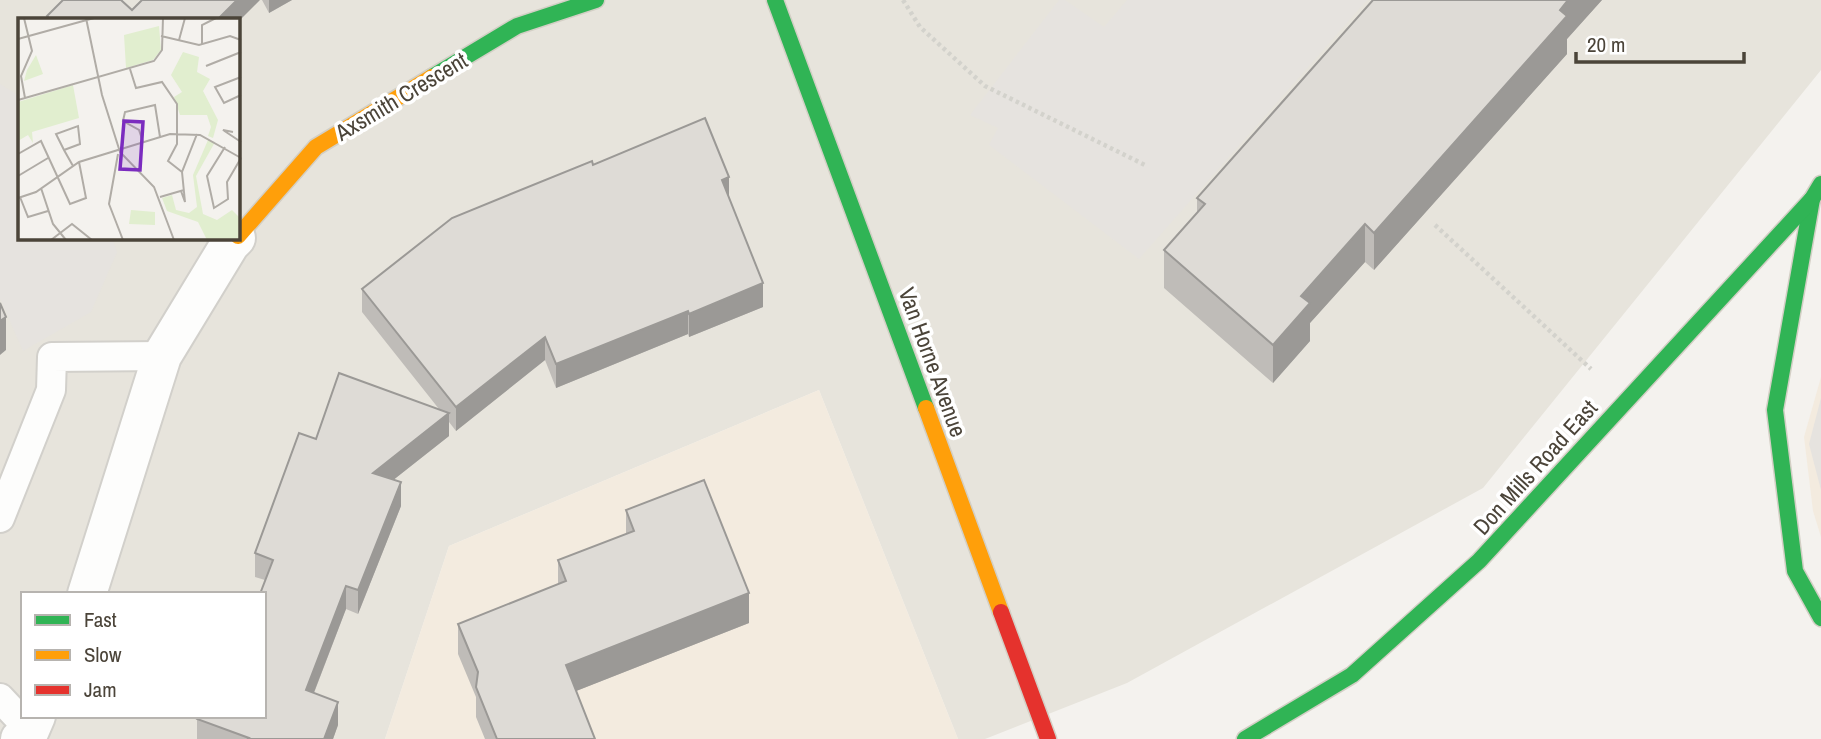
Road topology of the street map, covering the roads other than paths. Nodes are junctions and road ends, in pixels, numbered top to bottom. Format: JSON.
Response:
{"nodes":[{"id":1,"x":596,"y":0,"type":"edge"},
{"id":2,"x":775,"y":0,"type":"edge"},
{"id":3,"x":1821,"y":184,"type":"edge"},
{"id":4,"x":1812,"y":199,"type":"junction"},
{"id":5,"x":240,"y":234,"type":"edge"},
{"id":6,"x":234,"y":240,"type":"edge"},
{"id":7,"x":163,"y":356,"type":"junction"},
{"id":8,"x":0,"y":518,"type":"edge"},
{"id":9,"x":88,"y":592,"type":"edge"},
{"id":10,"x":1821,"y":618,"type":"edge"},
{"id":11,"x":0,"y":698,"type":"edge"},
{"id":12,"x":29,"y":728,"type":"edge"},
{"id":13,"x":1048,"y":739,"type":"edge"},
{"id":14,"x":1245,"y":739,"type":"edge"}],
"edges":[{"from":1,"to":5,"type":"main road","name":"Axsmith Crescent"},
{"from":2,"to":13,"type":"main road","name":"Van Horne Avenue"},
{"from":3,"to":4,"type":"main road","name":"Don Mills Road East"},
{"from":4,"to":10,"type":"main road"},
{"from":4,"to":14,"type":"main road","name":"Don Mills Road East"},
{"from":6,"to":7,"type":"street","name":"Axsmith Crescent"},
{"from":7,"to":8,"type":"lane"},
{"from":7,"to":9,"type":"street","name":"Axsmith Crescent"},
{"from":11,"to":12,"type":"lane"}]}
